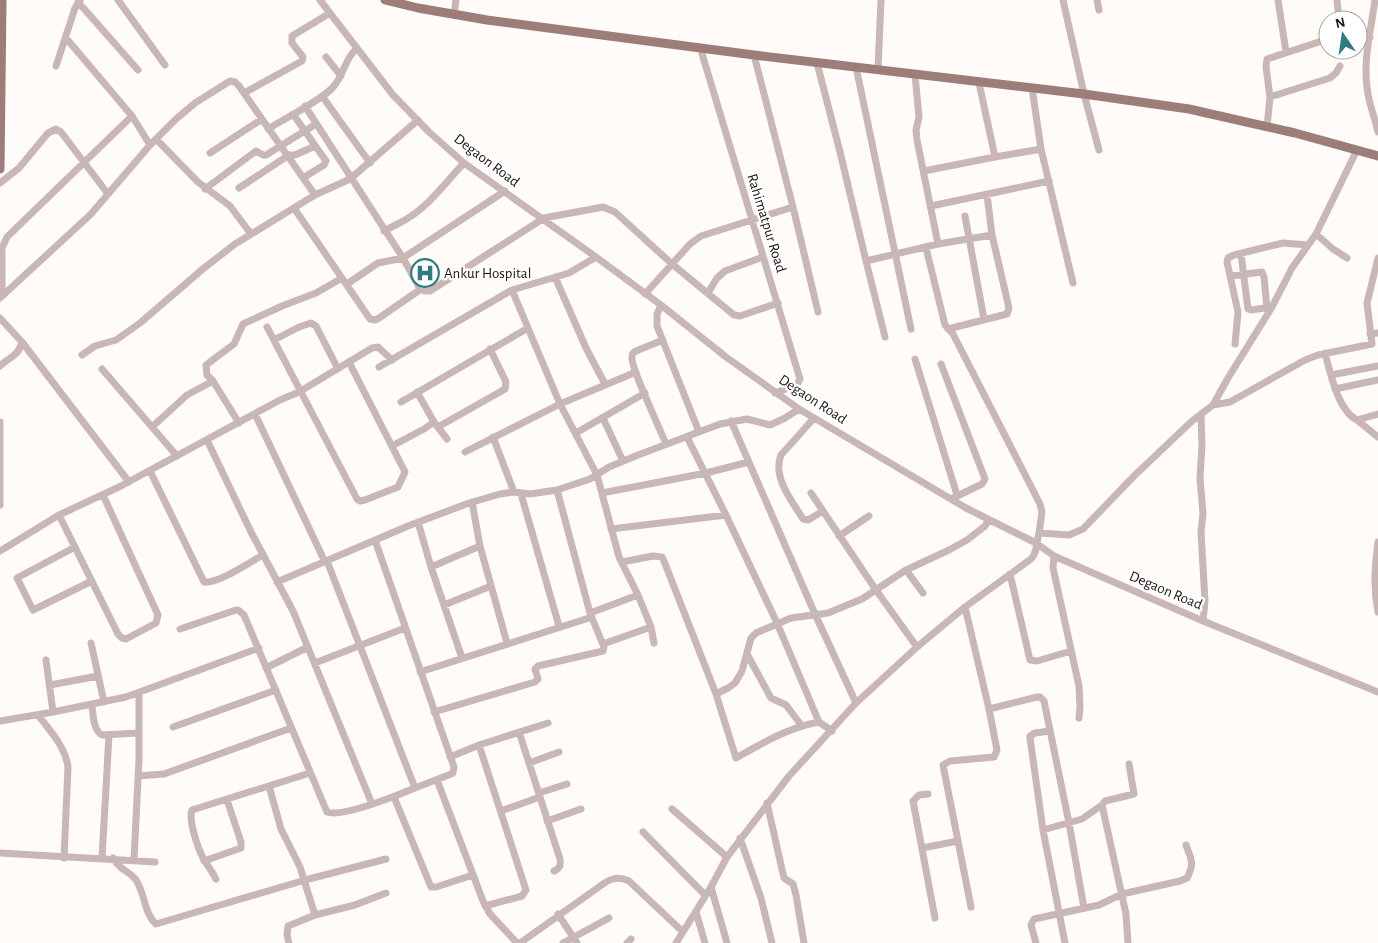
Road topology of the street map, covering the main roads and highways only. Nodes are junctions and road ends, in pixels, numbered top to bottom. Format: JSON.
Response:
{"nodes":[{"id":1,"x":2,"y":0,"type":"edge"},
{"id":2,"x":385,"y":0,"type":"edge"},
{"id":3,"x":1378,"y":156,"type":"edge"},
{"id":4,"x":0,"y":170,"type":"edge"}],
"edges":[{"from":1,"to":4,"type":"main road"},
{"from":2,"to":3,"type":"main road"}]}
